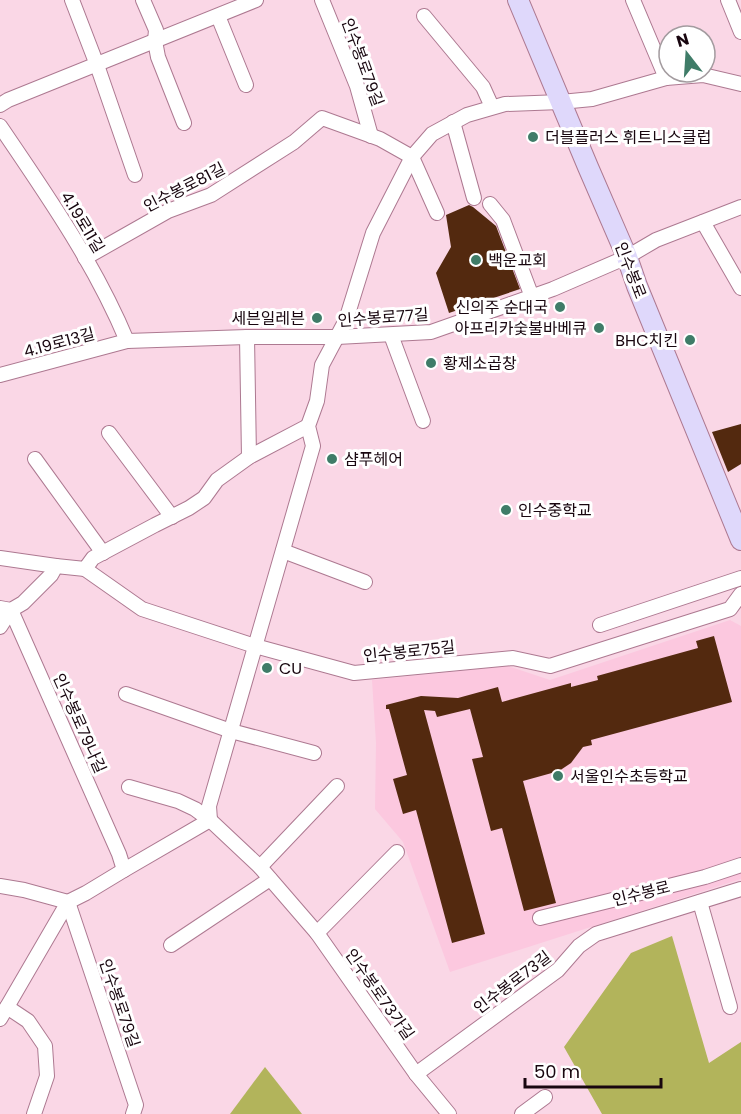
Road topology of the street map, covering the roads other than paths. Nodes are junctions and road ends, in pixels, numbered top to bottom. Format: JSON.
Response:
{"nodes":[{"id":1,"x":72,"y":0,"type":"edge"},
{"id":2,"x":143,"y":0,"type":"edge"},
{"id":3,"x":256,"y":0,"type":"edge"},
{"id":4,"x":322,"y":0,"type":"edge"},
{"id":5,"x":518,"y":0,"type":"edge"},
{"id":6,"x":633,"y":0,"type":"edge"},
{"id":7,"x":728,"y":0,"type":"edge"},
{"id":8,"x":218,"y":16,"type":"junction"},
{"id":9,"x":424,"y":16,"type":"dead end"},
{"id":10,"x":741,"y":32,"type":"edge"},
{"id":11,"x":155,"y":42,"type":"junction"},
{"id":12,"x":657,"y":57,"type":"edge"},
{"id":13,"x":98,"y":65,"type":"junction"},
{"id":14,"x":717,"y":78,"type":"edge"},
{"id":15,"x":657,"y":81,"type":"edge"},
{"id":16,"x":741,"y":84,"type":"edge"},
{"id":17,"x":246,"y":85,"type":"dead end"},
{"id":18,"x":561,"y":102,"type":"junction"},
{"id":19,"x":0,"y":105,"type":"edge"},
{"id":20,"x":492,"y":107,"type":"junction"},
{"id":21,"x":453,"y":122,"type":"junction"},
{"id":22,"x":184,"y":123,"type":"dead end"},
{"id":23,"x":0,"y":126,"type":"edge"},
{"id":24,"x":371,"y":136,"type":"junction"},
{"id":25,"x":411,"y":157,"type":"junction"},
{"id":26,"x":135,"y":175,"type":"dead end"},
{"id":27,"x":474,"y":198,"type":"dead end"},
{"id":28,"x":490,"y":204,"type":"dead end"},
{"id":29,"x":741,"y":207,"type":"edge"},
{"id":30,"x":437,"y":213,"type":"dead end"},
{"id":31,"x":703,"y":222,"type":"junction"},
{"id":32,"x":627,"y":257,"type":"junction"},
{"id":33,"x":85,"y":258,"type":"junction"},
{"id":34,"x":741,"y":288,"type":"edge"},
{"id":35,"x":532,"y":297,"type":"junction"},
{"id":36,"x":391,"y":334,"type":"junction"},
{"id":37,"x":247,"y":337,"type":"junction"},
{"id":38,"x":337,"y":337,"type":"junction"},
{"id":39,"x":127,"y":341,"type":"junction"},
{"id":40,"x":0,"y":375,"type":"edge"},
{"id":41,"x":423,"y":421,"type":"dead end"},
{"id":42,"x":308,"y":426,"type":"junction"},
{"id":43,"x":109,"y":433,"type":"dead end"},
{"id":44,"x":249,"y":457,"type":"junction"},
{"id":45,"x":35,"y":459,"type":"dead end"},
{"id":46,"x":172,"y":517,"type":"junction"},
{"id":47,"x":741,"y":540,"type":"edge"},
{"id":48,"x":282,"y":551,"type":"junction"},
{"id":49,"x":103,"y":553,"type":"junction"},
{"id":50,"x":0,"y":558,"type":"edge"},
{"id":51,"x":56,"y":566,"type":"junction"},
{"id":52,"x":85,"y":569,"type":"junction"},
{"id":53,"x":741,"y":578,"type":"edge"},
{"id":54,"x":365,"y":582,"type":"dead end"},
{"id":55,"x":741,"y":594,"type":"edge"},
{"id":56,"x":5,"y":609,"type":"edge"},
{"id":57,"x":600,"y":625,"type":"dead end"},
{"id":58,"x":0,"y":627,"type":"edge"},
{"id":59,"x":255,"y":646,"type":"junction"},
{"id":60,"x":126,"y":694,"type":"dead end"},
{"id":61,"x":231,"y":731,"type":"junction"},
{"id":62,"x":314,"y":753,"type":"dead end"},
{"id":63,"x":337,"y":786,"type":"dead end"},
{"id":64,"x":129,"y":788,"type":"dead end"},
{"id":65,"x":210,"y":820,"type":"junction"},
{"id":66,"x":398,"y":852,"type":"dead end"},
{"id":67,"x":741,"y":865,"type":"edge"},
{"id":68,"x":260,"y":867,"type":"junction"},
{"id":69,"x":124,"y":870,"type":"junction"},
{"id":70,"x":270,"y":879,"type":"junction"},
{"id":71,"x":0,"y":886,"type":"edge"},
{"id":72,"x":741,"y":889,"type":"edge"},
{"id":73,"x":68,"y":902,"type":"junction"},
{"id":74,"x":699,"y":902,"type":"junction"},
{"id":75,"x":540,"y":918,"type":"dead end"},
{"id":76,"x":317,"y":933,"type":"junction"},
{"id":77,"x":171,"y":945,"type":"dead end"},
{"id":78,"x":730,"y":1007,"type":"dead end"},
{"id":79,"x":3,"y":1013,"type":"edge"},
{"id":80,"x":416,"y":1074,"type":"junction"},
{"id":81,"x":545,"y":1097,"type":"dead end"},
{"id":82,"x":34,"y":1114,"type":"edge"},
{"id":83,"x":133,"y":1114,"type":"edge"},
{"id":84,"x":449,"y":1114,"type":"edge"},
{"id":85,"x":522,"y":1114,"type":"edge"}],
"edges":[{"from":1,"to":13,"type":"street","name":"인수봉로81길"},
{"from":2,"to":11,"type":"street"},
{"from":3,"to":8,"type":"street"},
{"from":4,"to":24,"type":"street","name":"인수봉로79길"},
{"from":5,"to":18,"type":"main road","name":"인수봉로"},
{"from":6,"to":12,"type":"street"},
{"from":7,"to":10,"type":"street"},
{"from":8,"to":11,"type":"street"},
{"from":8,"to":17,"type":"street"},
{"from":9,"to":20,"type":"street"},
{"from":11,"to":13,"type":"street"},
{"from":11,"to":22,"type":"street"},
{"from":13,"to":19,"type":"street"},
{"from":13,"to":26,"type":"street","name":"인수봉로81길"},
{"from":14,"to":16,"type":"street"},
{"from":15,"to":18,"type":"street"},
{"from":18,"to":20,"type":"street"},
{"from":18,"to":32,"type":"main road","name":"인수봉로"},
{"from":20,"to":21,"type":"street"},
{"from":21,"to":25,"type":"street"},
{"from":21,"to":27,"type":"street"},
{"from":23,"to":33,"type":"street","name":"4.19로11길"},
{"from":24,"to":25,"type":"street"},
{"from":24,"to":33,"type":"street","name":"인수봉로81길"},
{"from":25,"to":30,"type":"street"},
{"from":25,"to":38,"type":"street"},
{"from":28,"to":35,"type":"street"},
{"from":29,"to":31,"type":"street","name":"인수봉로77길"},
{"from":31,"to":32,"type":"street","name":"인수봉로77길"},
{"from":31,"to":34,"type":"street"},
{"from":32,"to":35,"type":"street","name":"인수봉로77길"},
{"from":32,"to":47,"type":"main road","name":"인수봉로"},
{"from":33,"to":39,"type":"street","name":"4.19로11길"},
{"from":35,"to":36,"type":"street","name":"인수봉로77길"},
{"from":36,"to":38,"type":"street","name":"인수봉로77길"},
{"from":36,"to":41,"type":"street"},
{"from":37,"to":38,"type":"street","name":"인수봉로77길"},
{"from":37,"to":39,"type":"street","name":"인수봉로77길"},
{"from":37,"to":44,"type":"street"},
{"from":38,"to":42,"type":"street"},
{"from":39,"to":40,"type":"street","name":"4.19로13길"},
{"from":42,"to":44,"type":"street"},
{"from":42,"to":48,"type":"street"},
{"from":43,"to":46,"type":"street"},
{"from":44,"to":46,"type":"street"},
{"from":45,"to":49,"type":"street"},
{"from":46,"to":49,"type":"street"},
{"from":48,"to":54,"type":"street"},
{"from":48,"to":59,"type":"street"},
{"from":49,"to":52,"type":"street"},
{"from":50,"to":51,"type":"street"},
{"from":51,"to":52,"type":"street"},
{"from":51,"to":56,"type":"street"},
{"from":52,"to":59,"type":"street","name":"인수봉로75길"},
{"from":53,"to":57,"type":"street"},
{"from":55,"to":59,"type":"street","name":"인수봉로75길"},
{"from":56,"to":58,"type":"street"},
{"from":56,"to":69,"type":"street","name":"인수봉로79나길"},
{"from":59,"to":61,"type":"street"},
{"from":60,"to":61,"type":"street"},
{"from":61,"to":62,"type":"street"},
{"from":61,"to":65,"type":"street"},
{"from":63,"to":68,"type":"street"},
{"from":64,"to":65,"type":"street"},
{"from":65,"to":68,"type":"street","name":"인수봉로73가길"},
{"from":65,"to":69,"type":"street"},
{"from":66,"to":76,"type":"street"},
{"from":67,"to":75,"type":"street","name":"인수봉로"},
{"from":68,"to":70,"type":"street","name":"인수봉로73가길"},
{"from":69,"to":73,"type":"street"},
{"from":70,"to":76,"type":"street","name":"인수봉로73가길"},
{"from":70,"to":77,"type":"street"},
{"from":71,"to":73,"type":"street"},
{"from":72,"to":74,"type":"street","name":"인수봉로73길"},
{"from":73,"to":79,"type":"street"},
{"from":73,"to":83,"type":"street","name":"인수봉로79길"},
{"from":74,"to":78,"type":"street"},
{"from":74,"to":80,"type":"street","name":"인수봉로73길"},
{"from":76,"to":80,"type":"street","name":"인수봉로73가길"},
{"from":79,"to":82,"type":"street"},
{"from":80,"to":84,"type":"street","name":"인수봉로73가길"},
{"from":81,"to":85,"type":"street"}]}
